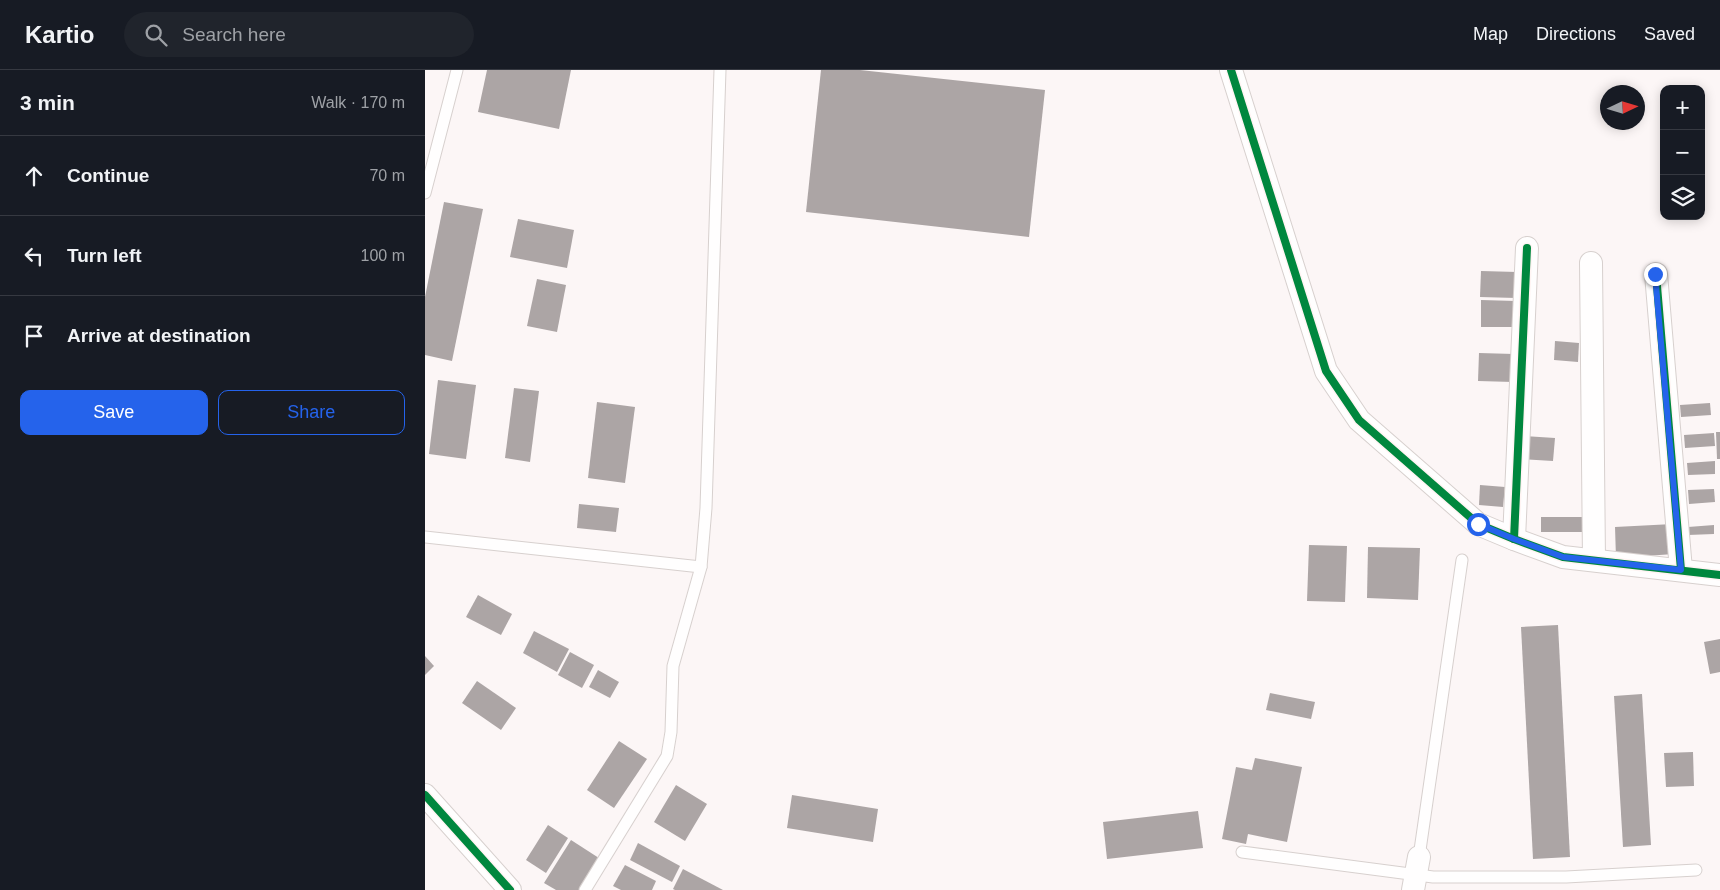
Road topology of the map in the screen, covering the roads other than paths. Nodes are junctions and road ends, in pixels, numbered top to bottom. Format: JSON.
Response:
{"nodes":[{"id":1,"x":457,"y":70,"type":"edge"},
{"id":2,"x":720,"y":70,"type":"edge"},
{"id":3,"x":1231,"y":70,"type":"edge"},
{"id":4,"x":425,"y":193,"type":"edge"},
{"id":5,"x":1527,"y":248,"type":"dead end"},
{"id":6,"x":1591,"y":263,"type":"dead end"},
{"id":7,"x":1655,"y":274,"type":"dead end"},
{"id":8,"x":425,"y":537,"type":"edge"},
{"id":9,"x":1514,"y":539,"type":"junction"},
{"id":10,"x":1463,"y":560,"type":"dead end"},
{"id":11,"x":1594,"y":560,"type":"junction"},
{"id":12,"x":701,"y":567,"type":"junction"},
{"id":13,"x":1681,"y":570,"type":"junction"},
{"id":14,"x":1720,"y":575,"type":"edge"},
{"id":15,"x":425,"y":795,"type":"edge"},
{"id":16,"x":1242,"y":852,"type":"dead end"},
{"id":17,"x":1696,"y":870,"type":"dead end"},
{"id":18,"x":1416,"y":874,"type":"edge"},
{"id":19,"x":510,"y":890,"type":"edge"},
{"id":20,"x":585,"y":890,"type":"edge"}],
"edges":[{"from":1,"to":4,"type":"lane"},
{"from":2,"to":12,"type":"lane"},
{"from":3,"to":9,"type":"street"},
{"from":5,"to":9,"type":"street"},
{"from":6,"to":11,"type":"street"},
{"from":7,"to":13,"type":"street"},
{"from":8,"to":12,"type":"lane"},
{"from":9,"to":11,"type":"street"},
{"from":10,"to":18,"type":"lane"},
{"from":11,"to":13,"type":"street"},
{"from":12,"to":20,"type":"lane"},
{"from":13,"to":14,"type":"street"},
{"from":15,"to":19,"type":"street"},
{"from":16,"to":18,"type":"lane"},
{"from":17,"to":18,"type":"lane"}]}
